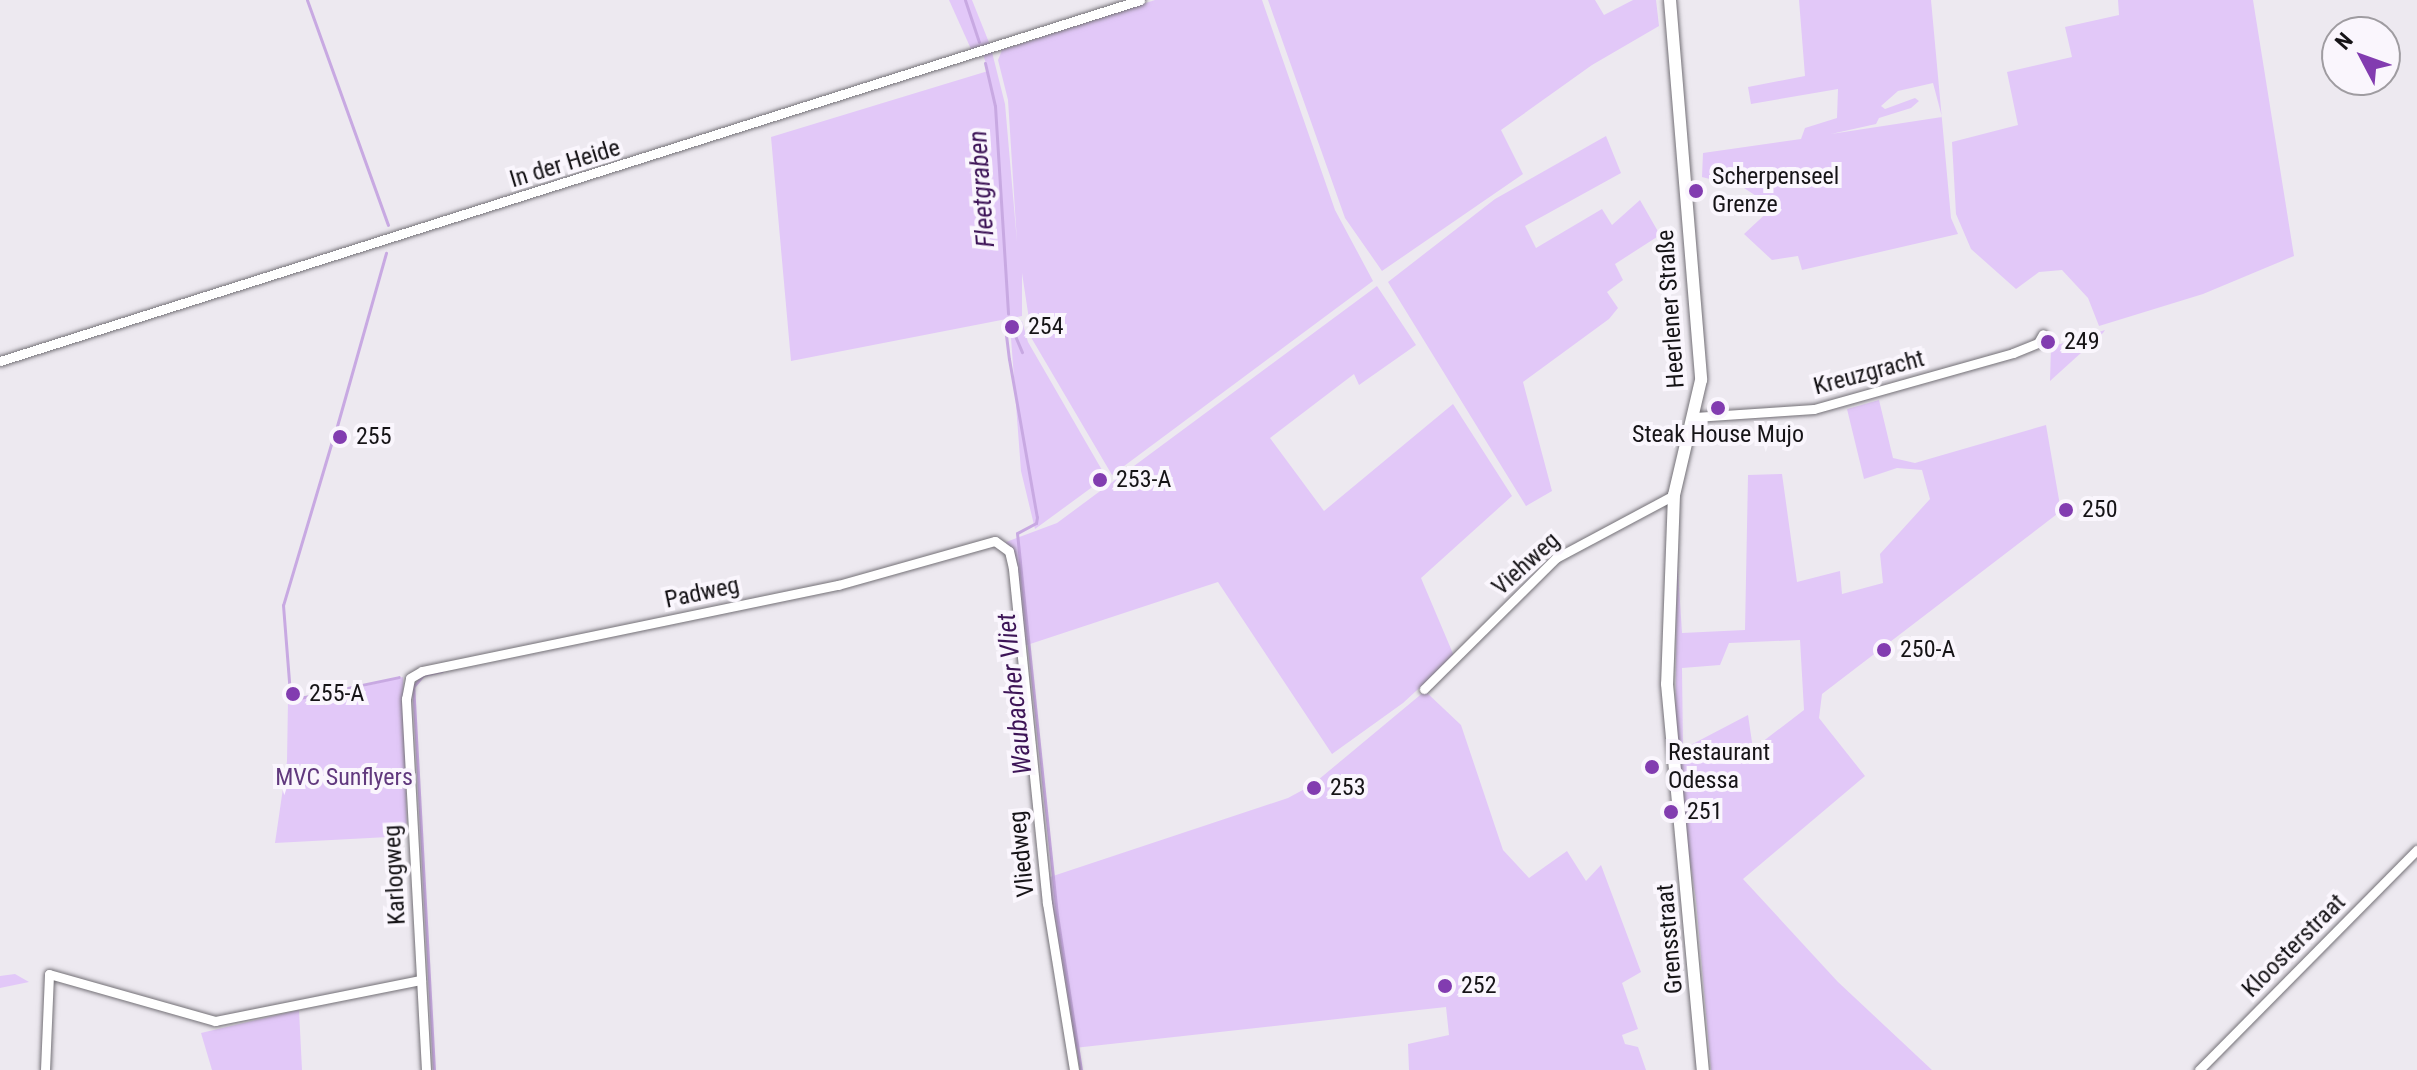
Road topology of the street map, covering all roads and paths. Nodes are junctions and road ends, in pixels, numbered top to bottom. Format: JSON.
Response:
{"nodes":[{"id":1,"x":1140,"y":0,"type":"edge"},
{"id":2,"x":1670,"y":0,"type":"edge"},
{"id":3,"x":2043,"y":334,"type":"dead end"},
{"id":4,"x":0,"y":361,"type":"edge"},
{"id":5,"x":1695,"y":417,"type":"junction"},
{"id":6,"x":1674,"y":495,"type":"junction"},
{"id":7,"x":1001,"y":542,"type":"joint"},
{"id":8,"x":410,"y":678,"type":"joint"},
{"id":9,"x":1424,"y":689,"type":"dead end"},
{"id":10,"x":1677,"y":804,"type":"joint"},
{"id":11,"x":2417,"y":850,"type":"edge"},
{"id":12,"x":421,"y":980,"type":"junction"},
{"id":13,"x":45,"y":1070,"type":"edge"},
{"id":14,"x":426,"y":1070,"type":"edge"},
{"id":15,"x":1074,"y":1070,"type":"edge"},
{"id":16,"x":1703,"y":1070,"type":"edge"},
{"id":17,"x":2199,"y":1070,"type":"edge"}],
"edges":[{"from":1,"to":4,"type":"street","name":"In der Heide"},
{"from":2,"to":5,"type":"main road","name":"Heerlener Straße"},
{"from":3,"to":5,"type":"street","name":"Kreuzgracht"},
{"from":5,"to":6,"type":"main road","name":"Heerlener Straße"},
{"from":6,"to":9,"type":"street","name":"Viehweg"},
{"from":6,"to":10,"type":"main road","name":"Heerlener Straße"},
{"from":7,"to":8,"type":"street","name":"Padweg"},
{"from":7,"to":15,"type":"street","name":"Vliedweg"},
{"from":8,"to":12,"type":"street","name":"Karlogweg"},
{"from":10,"to":16,"type":"main road","name":"Grensstraat"},
{"from":11,"to":17,"type":"street","name":"Kloosterstraat"},
{"from":12,"to":13,"type":"street"},
{"from":12,"to":14,"type":"street","name":"Karlogweg"}]}
